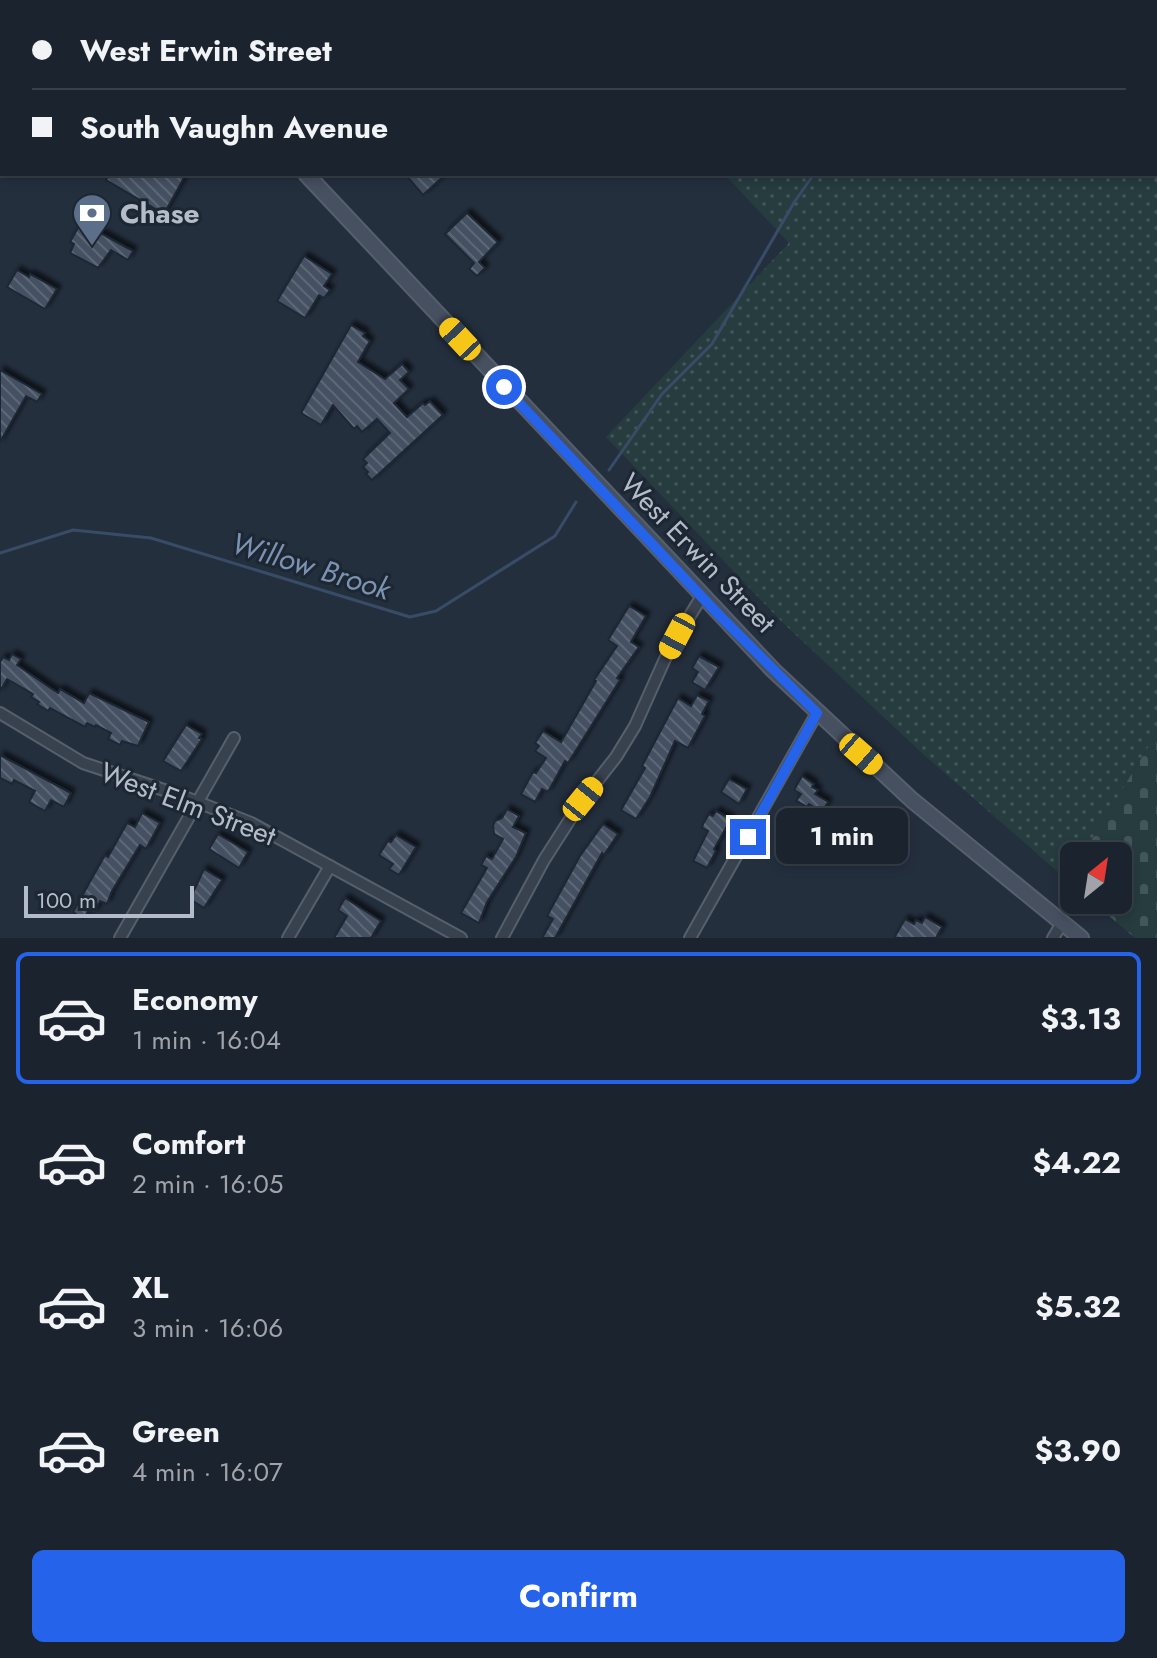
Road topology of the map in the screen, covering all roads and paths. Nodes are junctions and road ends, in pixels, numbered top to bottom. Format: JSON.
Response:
{"nodes":[{"id":1,"x":308,"y":176,"type":"edge"},
{"id":2,"x":702,"y":596,"type":"junction"},
{"id":3,"x":0,"y":713,"type":"edge"},
{"id":4,"x":817,"y":713,"type":"junction"},
{"id":5,"x":234,"y":738,"type":"dead end"},
{"id":6,"x":199,"y":802,"type":"junction"},
{"id":7,"x":330,"y":866,"type":"junction"},
{"id":8,"x":1062,"y":923,"type":"junction"},
{"id":9,"x":120,"y":938,"type":"edge"},
{"id":10,"x":288,"y":938,"type":"edge"},
{"id":11,"x":461,"y":938,"type":"edge"},
{"id":12,"x":502,"y":938,"type":"edge"},
{"id":13,"x":690,"y":938,"type":"edge"},
{"id":14,"x":1053,"y":938,"type":"edge"},
{"id":15,"x":1081,"y":938,"type":"edge"}],
"edges":[{"from":1,"to":2,"type":"main road","name":"West Erwin Street"},
{"from":2,"to":4,"type":"main road","name":"West Erwin Street"},
{"from":2,"to":12,"type":"street"},
{"from":3,"to":6,"type":"street","name":"West Elm Street"},
{"from":4,"to":8,"type":"main road","name":"West Erwin Street"},
{"from":4,"to":13,"type":"street"},
{"from":5,"to":6,"type":"street"},
{"from":6,"to":7,"type":"street","name":"West Elm Street"},
{"from":6,"to":9,"type":"street"},
{"from":7,"to":10,"type":"street"},
{"from":7,"to":11,"type":"street","name":"West Elm Street"},
{"from":8,"to":14,"type":"street"},
{"from":8,"to":15,"type":"main road","name":"West Erwin Street"}]}
